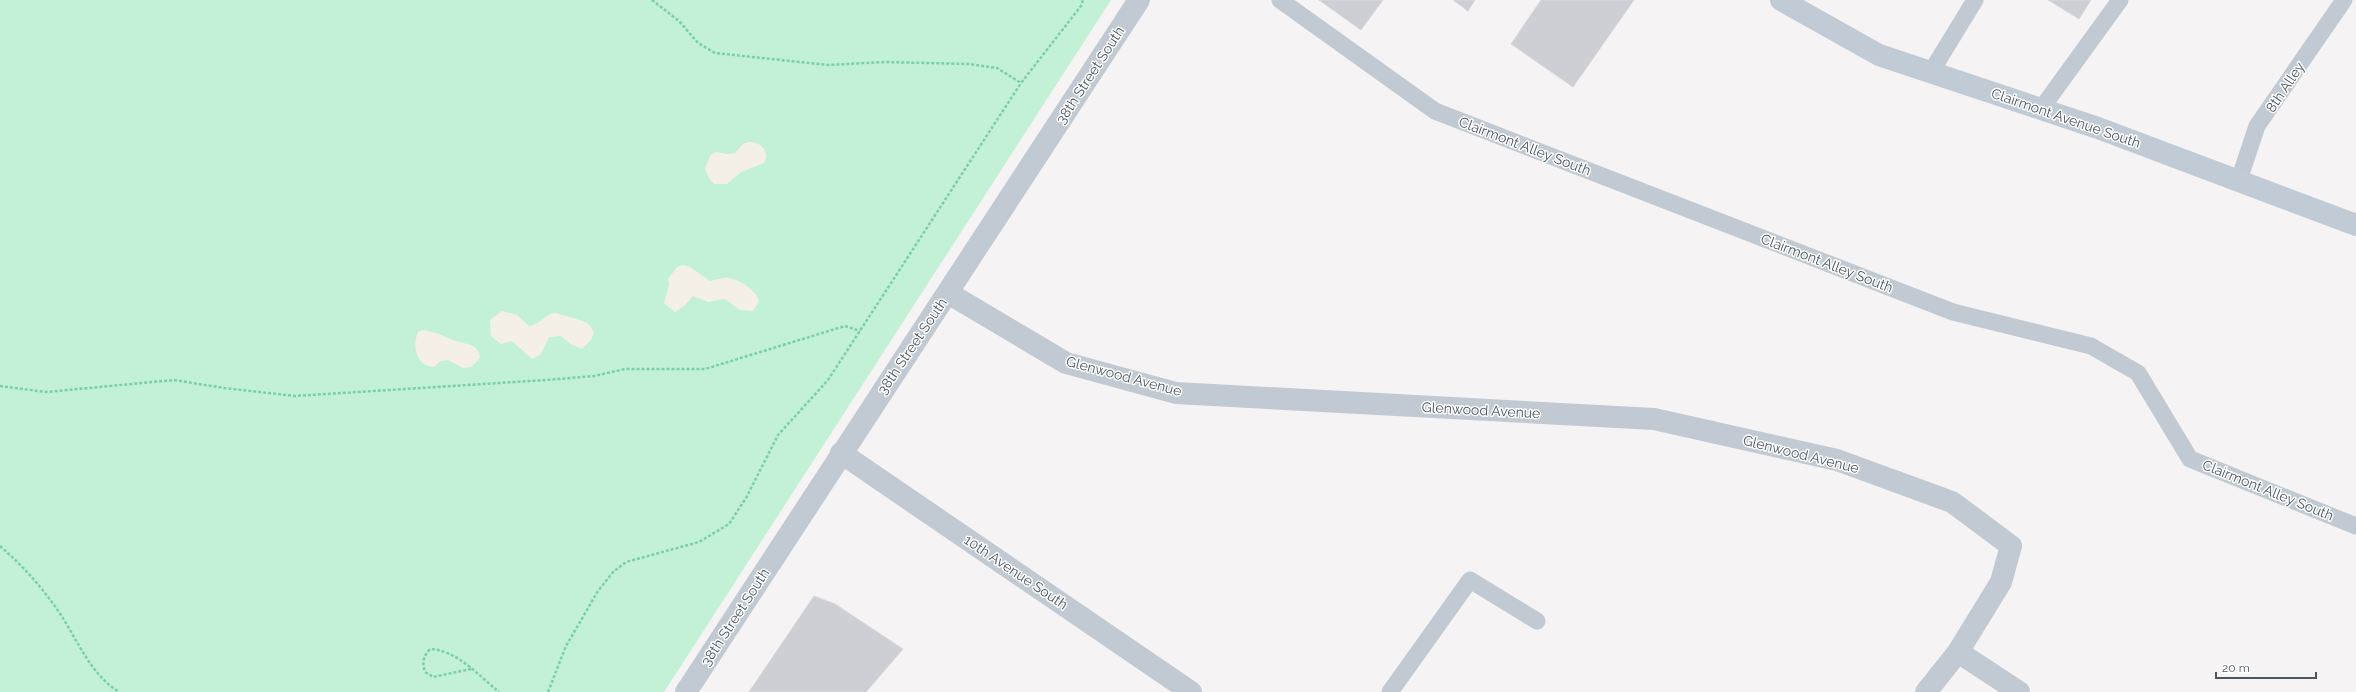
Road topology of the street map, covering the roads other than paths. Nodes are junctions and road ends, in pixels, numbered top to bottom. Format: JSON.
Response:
{"nodes":[{"id":1,"x":1139,"y":0,"type":"edge"},
{"id":2,"x":1280,"y":0,"type":"edge"},
{"id":3,"x":1780,"y":0,"type":"edge"},
{"id":4,"x":1975,"y":0,"type":"edge"},
{"id":5,"x":2120,"y":0,"type":"edge"},
{"id":6,"x":2344,"y":0,"type":"edge"},
{"id":7,"x":1931,"y":72,"type":"junction"},
{"id":8,"x":2041,"y":109,"type":"junction"},
{"id":9,"x":2239,"y":180,"type":"junction"},
{"id":10,"x":2356,"y":225,"type":"edge"},
{"id":11,"x":948,"y":293,"type":"junction"},
{"id":12,"x":841,"y":453,"type":"junction"},
{"id":13,"x":2356,"y":526,"type":"edge"},
{"id":14,"x":1537,"y":621,"type":"dead end"},
{"id":15,"x":1958,"y":652,"type":"junction"},
{"id":16,"x":692,"y":690,"type":"edge"},
{"id":17,"x":1191,"y":692,"type":"edge"},
{"id":18,"x":1390,"y":692,"type":"edge"},
{"id":19,"x":1926,"y":692,"type":"edge"},
{"id":20,"x":2019,"y":692,"type":"edge"}],
"edges":[{"from":1,"to":11,"type":"street","name":"38th Street South"},
{"from":2,"to":13,"type":"lane","name":"Clairmont Alley South"},
{"from":3,"to":7,"type":"street","name":"Clairmont Avenue South"},
{"from":4,"to":7,"type":"lane"},
{"from":5,"to":8,"type":"lane"},
{"from":6,"to":9,"type":"lane","name":"8th Alley"},
{"from":7,"to":8,"type":"street","name":"Clairmont Avenue South"},
{"from":8,"to":9,"type":"street","name":"Clairmont Avenue South"},
{"from":9,"to":10,"type":"street","name":"Clairmont Avenue South"},
{"from":11,"to":12,"type":"street","name":"38th Street South"},
{"from":11,"to":15,"type":"street","name":"Glenwood Avenue"},
{"from":12,"to":16,"type":"street","name":"38th Street South"},
{"from":12,"to":17,"type":"street","name":"10th Avenue South"},
{"from":14,"to":18,"type":"lane"},
{"from":15,"to":19,"type":"street"},
{"from":15,"to":20,"type":"street"}]}
